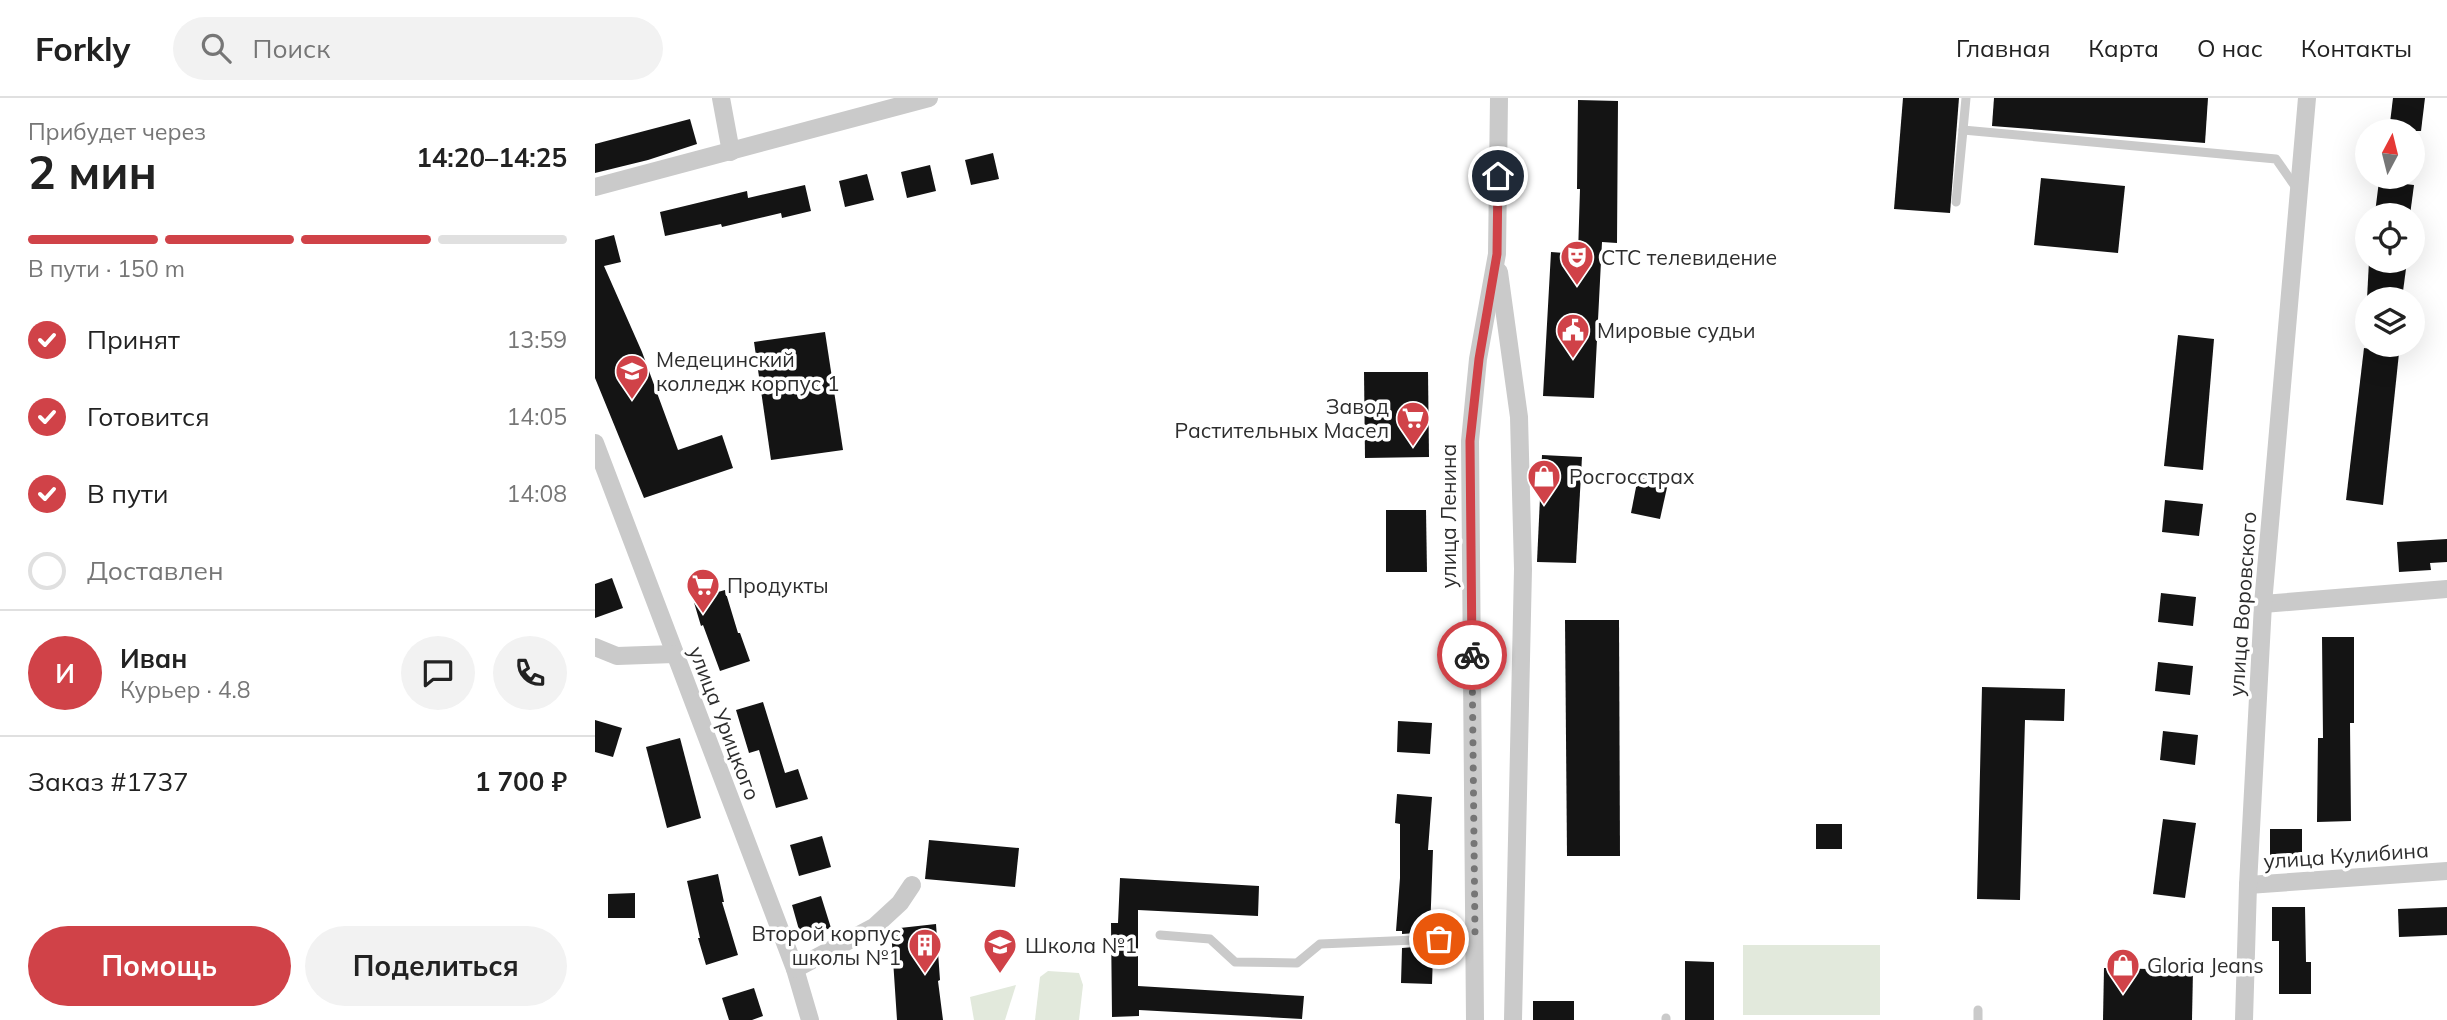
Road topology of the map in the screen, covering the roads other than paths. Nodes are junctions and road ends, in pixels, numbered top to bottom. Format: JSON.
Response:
{"nodes":[{"id":1,"x":721,"y":98,"type":"edge"},
{"id":2,"x":929,"y":98,"type":"edge"},
{"id":3,"x":1499,"y":98,"type":"edge"},
{"id":4,"x":1966,"y":98,"type":"edge"},
{"id":5,"x":2307,"y":98,"type":"edge"},
{"id":6,"x":1963,"y":130,"type":"junction"},
{"id":7,"x":731,"y":152,"type":"junction"},
{"id":8,"x":595,"y":187,"type":"edge"},
{"id":9,"x":2299,"y":192,"type":"junction"},
{"id":10,"x":1956,"y":202,"type":"dead end"},
{"id":11,"x":1497,"y":254,"type":"junction"},
{"id":12,"x":595,"y":443,"type":"edge"},
{"id":13,"x":2447,"y":589,"type":"edge"},
{"id":14,"x":2263,"y":604,"type":"junction"},
{"id":15,"x":595,"y":647,"type":"edge"},
{"id":16,"x":674,"y":654,"type":"junction"},
{"id":17,"x":2447,"y":871,"type":"edge"},
{"id":18,"x":912,"y":885,"type":"dead end"},
{"id":19,"x":2248,"y":885,"type":"junction"},
{"id":20,"x":1475,"y":933,"type":"junction"},
{"id":21,"x":1160,"y":935,"type":"dead end"},
{"id":22,"x":795,"y":969,"type":"junction"},
{"id":23,"x":810,"y":1020,"type":"edge"},
{"id":24,"x":1475,"y":1020,"type":"edge"},
{"id":25,"x":1513,"y":1020,"type":"edge"},
{"id":26,"x":2245,"y":1020,"type":"edge"}],
"edges":[{"from":1,"to":7,"type":"street"},
{"from":2,"to":7,"type":"street"},
{"from":3,"to":11,"type":"street","name":"улица Ленина"},
{"from":4,"to":6,"type":"lane"},
{"from":5,"to":9,"type":"street","name":"улица Воровского"},
{"from":6,"to":9,"type":"lane"},
{"from":6,"to":10,"type":"lane"},
{"from":7,"to":8,"type":"street"},
{"from":9,"to":14,"type":"street","name":"улица Воровского"},
{"from":11,"to":20,"type":"street","name":"улица Ленина"},
{"from":11,"to":25,"type":"street"},
{"from":12,"to":16,"type":"street","name":"улица Урицкого"},
{"from":13,"to":14,"type":"street"},
{"from":14,"to":19,"type":"street","name":"улица Воровского"},
{"from":15,"to":16,"type":"street"},
{"from":16,"to":22,"type":"street","name":"улица Урицкого"},
{"from":17,"to":19,"type":"street","name":"улица Кулибина"},
{"from":18,"to":22,"type":"street"},
{"from":19,"to":26,"type":"street","name":"улица Воровского"},
{"from":20,"to":21,"type":"lane"},
{"from":20,"to":24,"type":"street","name":"улица Ленина"},
{"from":22,"to":23,"type":"street","name":"улица Урицкого"}]}
